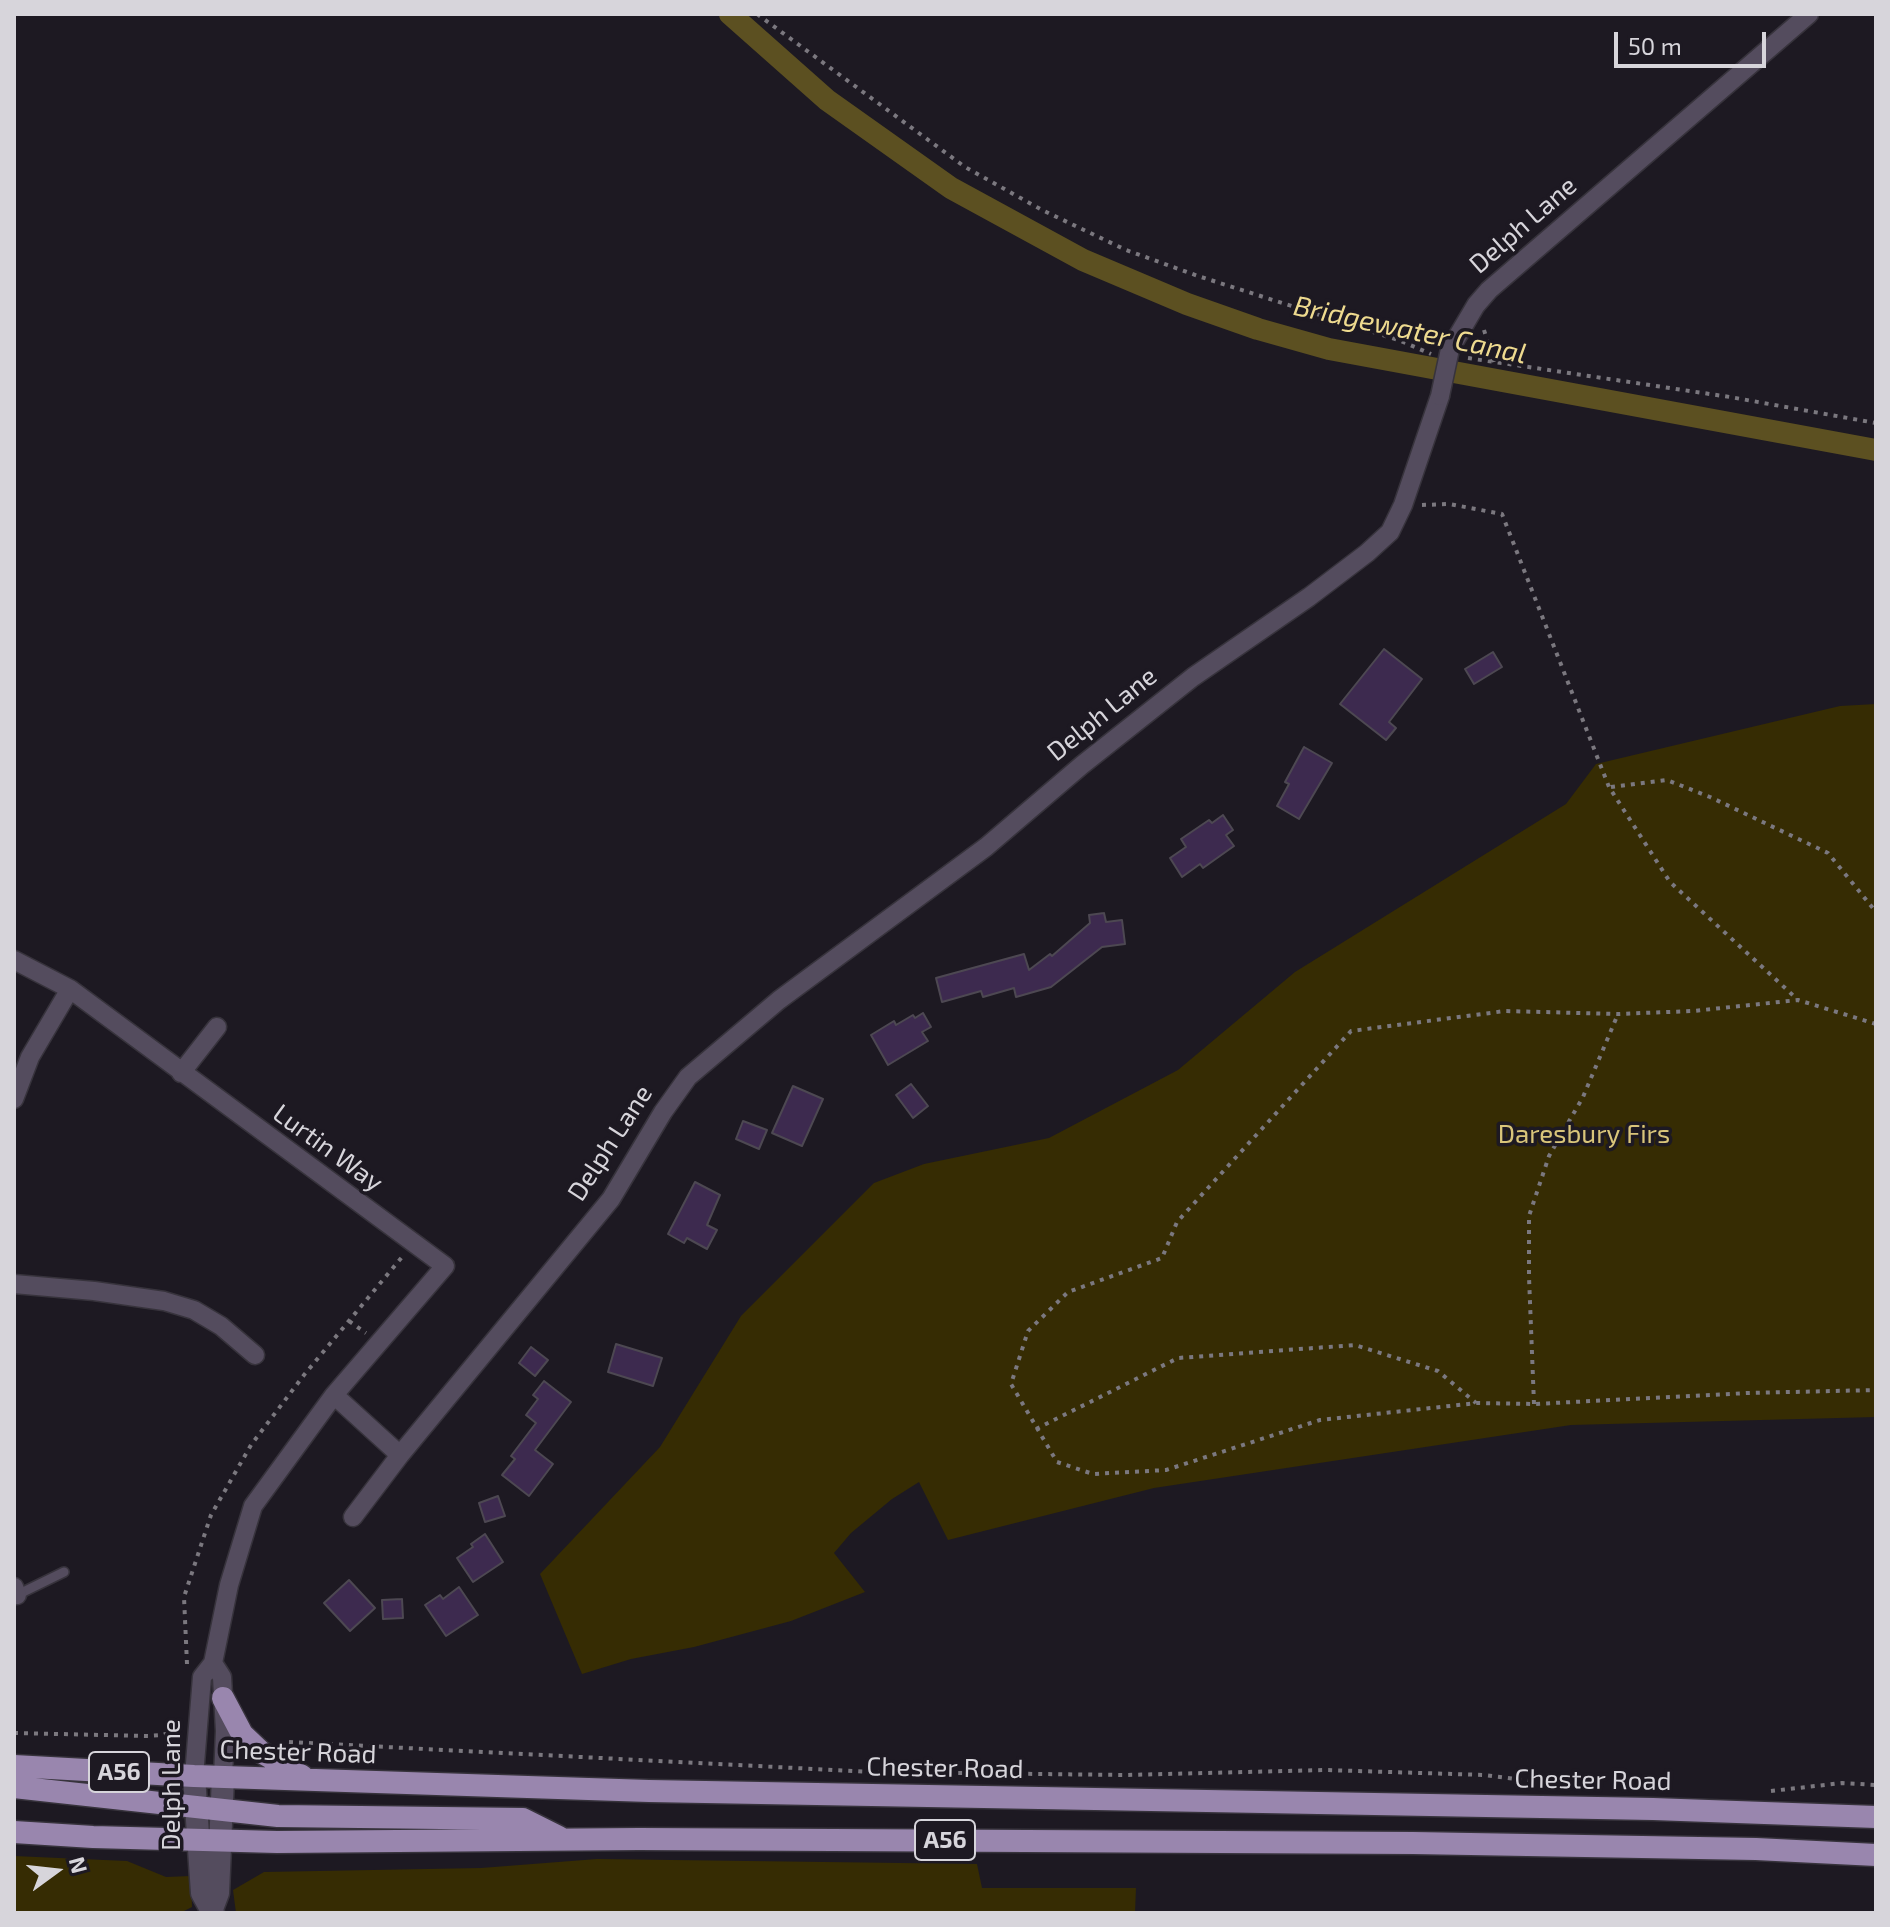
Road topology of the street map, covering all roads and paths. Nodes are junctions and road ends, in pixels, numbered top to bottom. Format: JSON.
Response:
{"nodes":[{"id":1,"x":757,"y":14,"type":"edge"},
{"id":2,"x":1809,"y":14,"type":"edge"},
{"id":3,"x":1476,"y":305,"type":"junction"},
{"id":4,"x":1445,"y":352,"type":"junction"},
{"id":5,"x":1467,"y":358,"type":"dead end"},
{"id":6,"x":1494,"y":362,"type":"junction"},
{"id":7,"x":1876,"y":423,"type":"edge"},
{"id":8,"x":1403,"y":505,"type":"junction"},
{"id":9,"x":1609,"y":787,"type":"junction"},
{"id":10,"x":1876,"y":912,"type":"edge"},
{"id":11,"x":14,"y":960,"type":"edge"},
{"id":12,"x":70,"y":989,"type":"junction"},
{"id":13,"x":1798,"y":1000,"type":"junction"},
{"id":14,"x":1618,"y":1014,"type":"junction"},
{"id":15,"x":1876,"y":1024,"type":"edge"},
{"id":16,"x":217,"y":1027,"type":"dead end"},
{"id":17,"x":181,"y":1073,"type":"junction"},
{"id":18,"x":14,"y":1099,"type":"edge"},
{"id":19,"x":445,"y":1266,"type":"joint"},
{"id":20,"x":14,"y":1284,"type":"edge"},
{"id":21,"x":255,"y":1355,"type":"dead end"},
{"id":22,"x":1876,"y":1390,"type":"edge"},
{"id":23,"x":334,"y":1395,"type":"junction"},
{"id":24,"x":1477,"y":1403,"type":"junction"},
{"id":25,"x":1534,"y":1404,"type":"junction"},
{"id":26,"x":1036,"y":1429,"type":"junction"},
{"id":27,"x":400,"y":1455,"type":"junction"},
{"id":28,"x":353,"y":1517,"type":"dead end"},
{"id":29,"x":64,"y":1572,"type":"dead end"},
{"id":30,"x":16,"y":1591,"type":"edge"},
{"id":31,"x":213,"y":1663,"type":"junction"},
{"id":32,"x":223,"y":1698,"type":"junction"},
{"id":33,"x":190,"y":1726,"type":"dead end"},
{"id":34,"x":14,"y":1733,"type":"edge"},
{"id":35,"x":280,"y":1742,"type":"dead end"},
{"id":36,"x":14,"y":1766,"type":"edge"},
{"id":37,"x":194,"y":1776,"type":"junction"},
{"id":38,"x":223,"y":1777,"type":"junction"},
{"id":39,"x":309,"y":1780,"type":"junction"},
{"id":40,"x":1559,"y":1785,"type":"dead end"},
{"id":41,"x":1876,"y":1785,"type":"edge"},
{"id":42,"x":14,"y":1787,"type":"edge"},
{"id":43,"x":1760,"y":1791,"type":"dead end"},
{"id":44,"x":195,"y":1806,"type":"junction"},
{"id":45,"x":222,"y":1809,"type":"junction"},
{"id":46,"x":1876,"y":1817,"type":"edge"},
{"id":47,"x":14,"y":1832,"type":"edge"},
{"id":48,"x":565,"y":1839,"type":"junction"},
{"id":49,"x":197,"y":1841,"type":"junction"},
{"id":50,"x":221,"y":1841,"type":"junction"},
{"id":51,"x":1876,"y":1855,"type":"edge"},
{"id":52,"x":212,"y":1911,"type":"edge"}],
"edges":[{"from":1,"to":4,"type":"path"},
{"from":2,"to":3,"type":"street","name":"Delph Lane"},
{"from":3,"to":4,"type":"street","name":"Delph Lane"},
{"from":3,"to":6,"type":"path"},
{"from":4,"to":8,"type":"street","name":"Delph Lane","bridge":true},
{"from":5,"to":6,"type":"path"},
{"from":6,"to":7,"type":"path"},
{"from":8,"to":9,"type":"path"},
{"from":8,"to":27,"type":"street","name":"Delph Lane"},
{"from":9,"to":10,"type":"path"},
{"from":9,"to":13,"type":"path"},
{"from":11,"to":12,"type":"street","name":"Lurtin Way"},
{"from":12,"to":17,"type":"street","name":"Lurtin Way"},
{"from":12,"to":18,"type":"street"},
{"from":13,"to":14,"type":"path"},
{"from":13,"to":15,"type":"path"},
{"from":14,"to":25,"type":"path"},
{"from":14,"to":26,"type":"path"},
{"from":16,"to":17,"type":"street"},
{"from":17,"to":19,"type":"street","name":"Lurtin Way"},
{"from":19,"to":23,"type":"street","name":"Delph Lane"},
{"from":20,"to":21,"type":"street"},
{"from":22,"to":25,"type":"path"},
{"from":23,"to":27,"type":"street"},
{"from":23,"to":31,"type":"street","name":"Delph Lane"},
{"from":24,"to":25,"type":"path"},
{"from":24,"to":26,"type":"path"},
{"from":24,"to":26,"type":"path"},
{"from":27,"to":28,"type":"street","name":"Delph Lane"},
{"from":29,"to":30,"type":"lane"},
{"from":31,"to":32,"type":"street","name":"Delph Lane"},
{"from":31,"to":37,"type":"street","name":"Delph Lane"},
{"from":32,"to":38,"type":"street","name":"Delph Lane"},
{"from":32,"to":39,"type":"highway"},
{"from":33,"to":34,"type":"path"},
{"from":35,"to":40,"type":"path"},
{"from":36,"to":37,"type":"highway","name":"Chester Road","number":"A56"},
{"from":37,"to":38,"type":"highway","name":"Chester Road","number":"A56"},
{"from":37,"to":44,"type":"street","name":"Delph Lane"},
{"from":38,"to":39,"type":"highway","name":"Chester Road","number":"A56"},
{"from":38,"to":45,"type":"street","name":"Delph Lane"},
{"from":39,"to":46,"type":"highway","name":"Chester Road","number":"A56"},
{"from":41,"to":43,"type":"path"},
{"from":42,"to":44,"type":"highway"},
{"from":44,"to":45,"type":"highway"},
{"from":44,"to":49,"type":"street","name":"Delph Lane"},
{"from":45,"to":48,"type":"highway"},
{"from":45,"to":50,"type":"street","name":"Delph Lane"},
{"from":47,"to":49,"type":"highway","number":"A56"},
{"from":48,"to":50,"type":"highway","number":"A56"},
{"from":48,"to":51,"type":"highway","number":"A56"},
{"from":49,"to":50,"type":"highway","number":"A56"},
{"from":49,"to":52,"type":"street","name":"Delph Lane"},
{"from":50,"to":52,"type":"street","name":"Delph Lane"}]}
